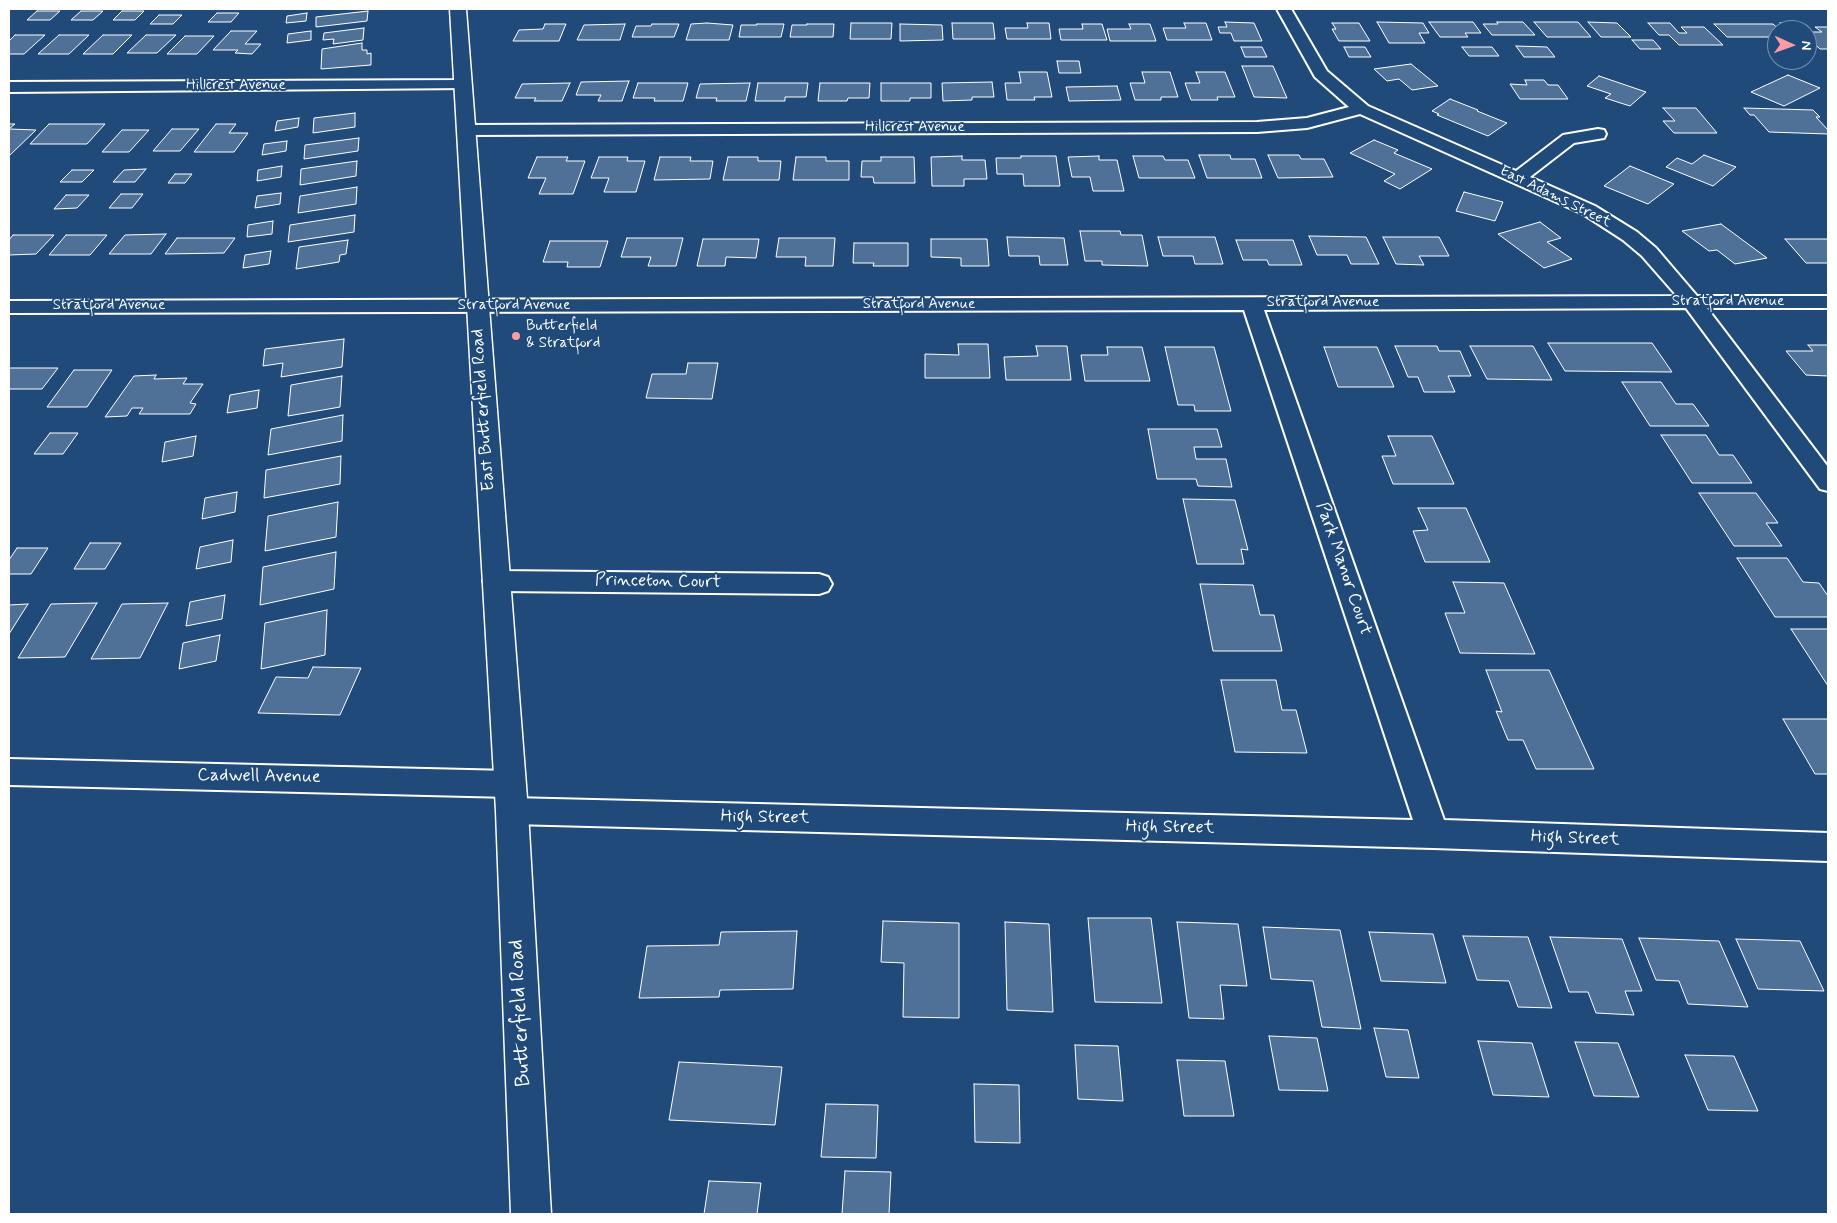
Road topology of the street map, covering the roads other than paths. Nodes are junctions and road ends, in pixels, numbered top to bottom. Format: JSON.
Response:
{"nodes":[{"id":1,"x":458,"y":9,"type":"edge"},
{"id":2,"x":1284,"y":9,"type":"edge"},
{"id":3,"x":463,"y":85,"type":"junction"},
{"id":4,"x":9,"y":87,"type":"edge"},
{"id":5,"x":1362,"y":109,"type":"junction"},
{"id":6,"x":466,"y":130,"type":"junction"},
{"id":7,"x":1598,"y":134,"type":"dead end"},
{"id":8,"x":1518,"y":178,"type":"junction"},
{"id":9,"x":1691,"y":302,"type":"junction"},
{"id":10,"x":1828,"y":302,"type":"edge"},
{"id":11,"x":1252,"y":304,"type":"junction"},
{"id":12,"x":477,"y":306,"type":"junction"},
{"id":13,"x":9,"y":307,"type":"edge"},
{"id":14,"x":1828,"y":483,"type":"edge"},
{"id":15,"x":496,"y":581,"type":"junction"},
{"id":16,"x":819,"y":584,"type":"dead end"},
{"id":17,"x":9,"y":772,"type":"edge"},
{"id":18,"x":511,"y":798,"type":"junction"},
{"id":19,"x":1433,"y":834,"type":"junction"},
{"id":20,"x":1828,"y":847,"type":"edge"},
{"id":21,"x":531,"y":1214,"type":"edge"}],
"edges":[{"from":1,"to":3,"type":"main road","name":"East Butterfield Road"},
{"from":2,"to":5,"type":"street","name":"East Adams Street"},
{"from":3,"to":4,"type":"street","name":"Hillcrest Avenue"},
{"from":3,"to":6,"type":"main road","name":"East Butterfield Road"},
{"from":5,"to":6,"type":"street","name":"Hillcrest Avenue"},
{"from":5,"to":8,"type":"street","name":"East Adams Street"},
{"from":6,"to":12,"type":"main road","name":"East Butterfield Road"},
{"from":7,"to":8,"type":"street"},
{"from":8,"to":9,"type":"street","name":"East Adams Street"},
{"from":9,"to":10,"type":"street","name":"Stratford Avenue"},
{"from":9,"to":11,"type":"street","name":"Stratford Avenue"},
{"from":9,"to":14,"type":"street","name":"East Adams Street"},
{"from":11,"to":12,"type":"street","name":"Stratford Avenue"},
{"from":11,"to":19,"type":"street","name":"Park Manor Court"},
{"from":12,"to":13,"type":"street","name":"Stratford Avenue"},
{"from":12,"to":15,"type":"main road","name":"East Butterfield Road"},
{"from":15,"to":16,"type":"street","name":"Princeton Court"},
{"from":15,"to":18,"type":"main road","name":"East Butterfield Road"},
{"from":17,"to":18,"type":"street","name":"Cadwell Avenue"},
{"from":18,"to":19,"type":"street","name":"High Street"},
{"from":18,"to":21,"type":"main road","name":"Butterfield Road"},
{"from":19,"to":20,"type":"street","name":"High Street"}]}
